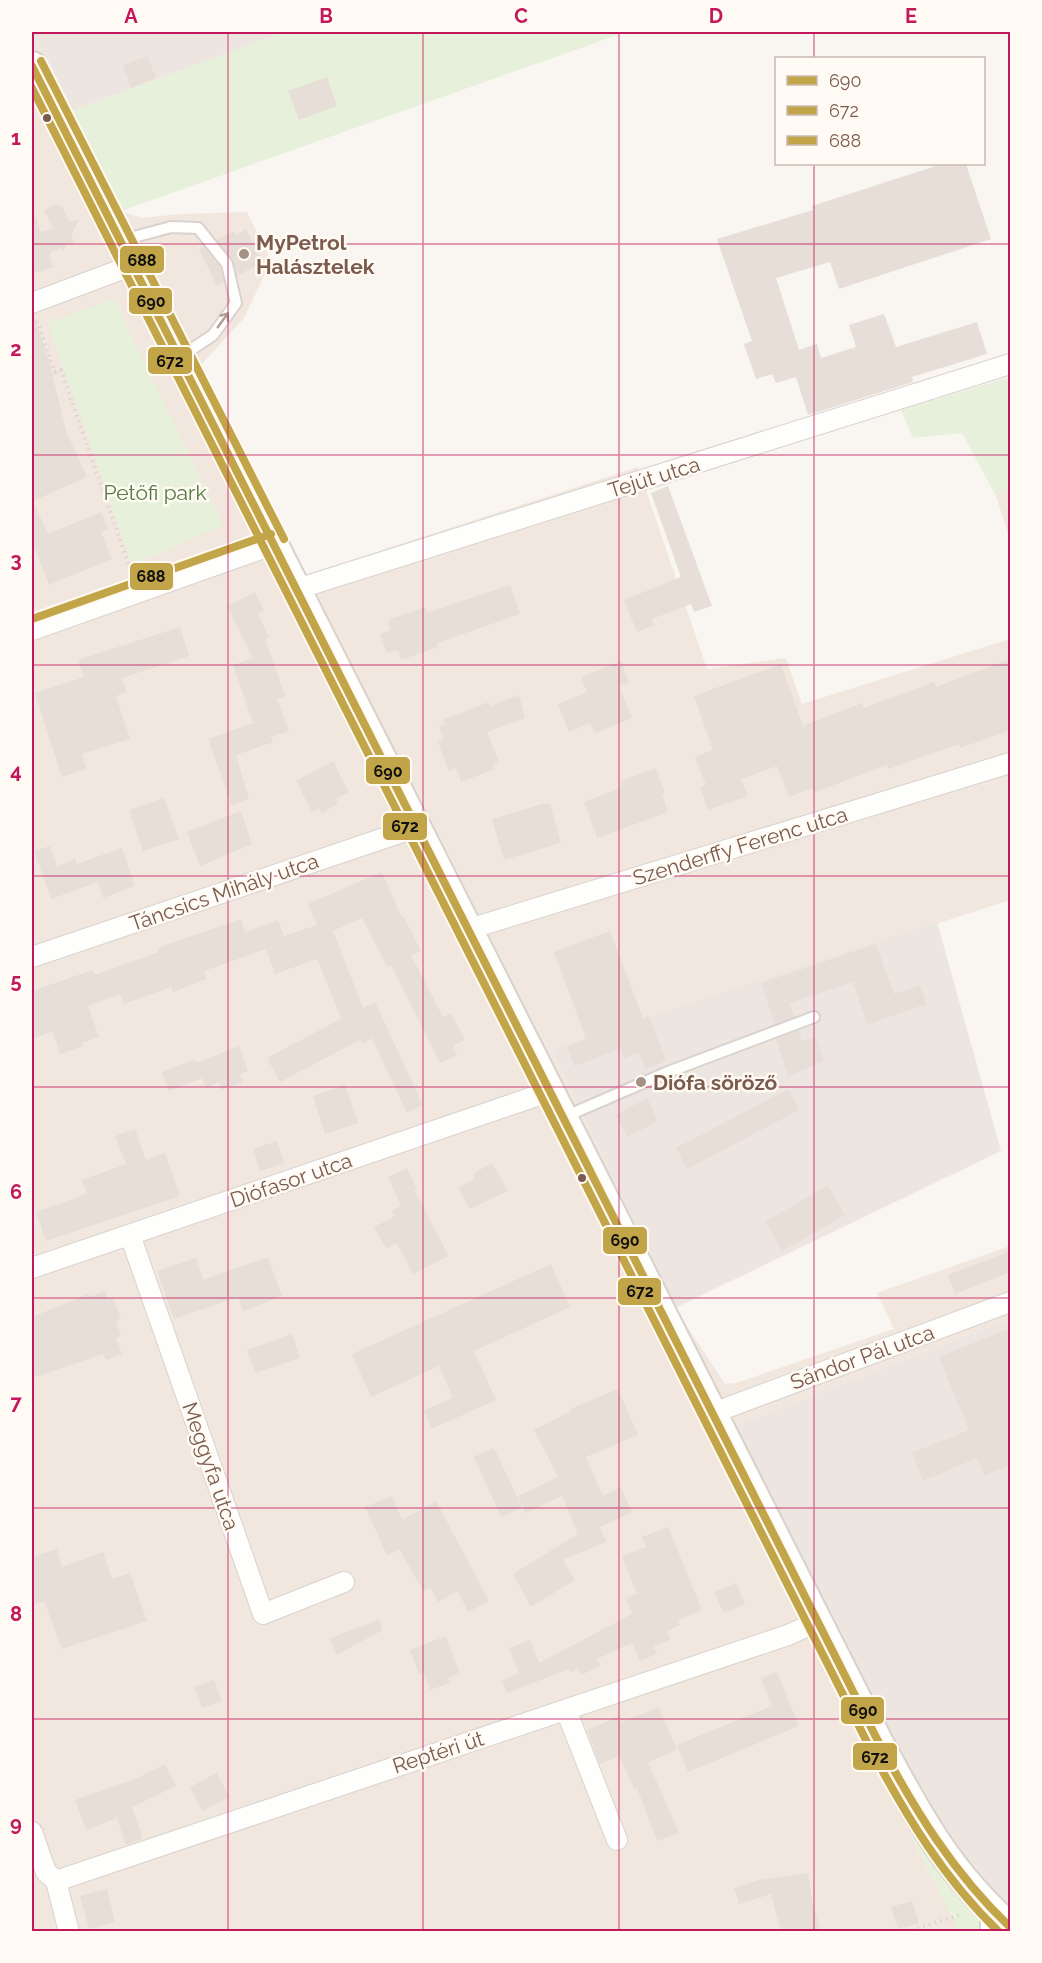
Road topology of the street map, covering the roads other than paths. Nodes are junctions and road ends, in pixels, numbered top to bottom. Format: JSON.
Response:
{"nodes":[{"id":1,"x":32,"y":66,"type":"edge"},
{"id":2,"x":127,"y":253,"type":"junction"},
{"id":3,"x":33,"y":310,"type":"edge"},
{"id":4,"x":180,"y":357,"type":"junction"},
{"id":5,"x":1011,"y":364,"type":"edge"},
{"id":6,"x":275,"y":544,"type":"junction"},
{"id":7,"x":297,"y":589,"type":"junction"},
{"id":8,"x":32,"y":630,"type":"edge"},
{"id":9,"x":1011,"y":763,"type":"edge"},
{"id":10,"x":417,"y":827,"type":"junction"},
{"id":11,"x":469,"y":929,"type":"junction"},
{"id":12,"x":32,"y":957,"type":"edge"},
{"id":13,"x":814,"y":1017,"type":"dead end"},
{"id":14,"x":551,"y":1091,"type":"junction"},
{"id":15,"x":564,"y":1118,"type":"junction"},
{"id":16,"x":130,"y":1235,"type":"junction"},
{"id":17,"x":32,"y":1268,"type":"edge"},
{"id":18,"x":1011,"y":1302,"type":"edge"},
{"id":19,"x":713,"y":1413,"type":"junction"},
{"id":20,"x":344,"y":1582,"type":"dead end"},
{"id":21,"x":819,"y":1621,"type":"junction"},
{"id":22,"x":566,"y":1710,"type":"junction"},
{"id":23,"x":32,"y":1832,"type":"edge"},
{"id":24,"x":616,"y":1840,"type":"dead end"},
{"id":25,"x":56,"y":1881,"type":"junction"},
{"id":26,"x":986,"y":1918,"type":"edge"},
{"id":27,"x":1011,"y":1927,"type":"edge"},
{"id":28,"x":69,"y":1932,"type":"edge"}],
"edges":[{"from":1,"to":2,"type":"main road"},
{"from":2,"to":3,"type":"street"},
{"from":2,"to":4,"type":"main road"},
{"from":4,"to":2,"type":"lane","one_way":true},
{"from":4,"to":6,"type":"main road"},
{"from":5,"to":7,"type":"street","name":"Tejút utca"},
{"from":6,"to":7,"type":"main road"},
{"from":6,"to":8,"type":"street"},
{"from":7,"to":10,"type":"main road"},
{"from":9,"to":11,"type":"street","name":"Szenderffy Ferenc utca"},
{"from":10,"to":11,"type":"main road"},
{"from":10,"to":12,"type":"street","name":"Táncsics Mihály utca"},
{"from":11,"to":14,"type":"main road"},
{"from":13,"to":15,"type":"lane"},
{"from":14,"to":15,"type":"main road"},
{"from":14,"to":16,"type":"street","name":"Diófasor utca"},
{"from":15,"to":19,"type":"main road"},
{"from":16,"to":17,"type":"street","name":"Diófasor utca"},
{"from":16,"to":20,"type":"street","name":"Meggyfa utca"},
{"from":18,"to":19,"type":"street","name":"Sándor Pál utca"},
{"from":19,"to":21,"type":"main road"},
{"from":21,"to":22,"type":"street","name":"Reptéri út"},
{"from":21,"to":26,"type":"main road"},
{"from":22,"to":24,"type":"street"},
{"from":22,"to":25,"type":"street","name":"Reptéri út"},
{"from":23,"to":25,"type":"street"},
{"from":25,"to":28,"type":"street"},
{"from":26,"to":27,"type":"main road"}]}
